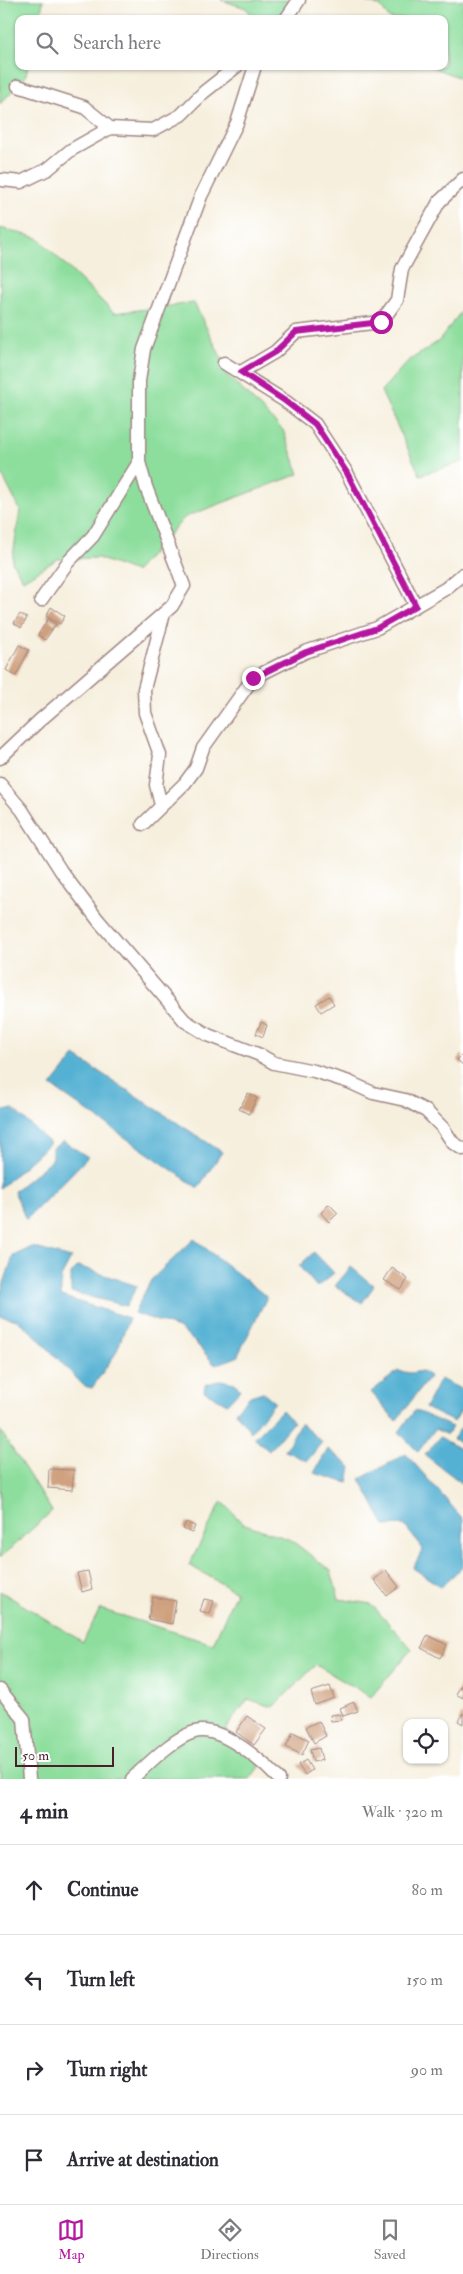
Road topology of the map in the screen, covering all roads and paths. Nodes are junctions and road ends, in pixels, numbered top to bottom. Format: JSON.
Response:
{"nodes":[{"id":1,"x":299,"y":0,"type":"edge"},
{"id":2,"x":289,"y":15,"type":"edge"},
{"id":3,"x":232,"y":70,"type":"edge"},
{"id":4,"x":254,"y":70,"type":"edge"},
{"id":5,"x":18,"y":86,"type":"dead end"},
{"id":6,"x":110,"y":128,"type":"junction"},
{"id":7,"x":463,"y":179,"type":"edge"},
{"id":8,"x":2,"y":180,"type":"dead end"},
{"id":9,"x":224,"y":363,"type":"dead end"},
{"id":10,"x":241,"y":372,"type":"junction"},
{"id":11,"x":139,"y":462,"type":"junction"},
{"id":12,"x":463,"y":574,"type":"edge"},
{"id":13,"x":40,"y":600,"type":"dead end"},
{"id":14,"x":416,"y":606,"type":"junction"},
{"id":15,"x":164,"y":613,"type":"junction"},
{"id":16,"x":0,"y":758,"type":"edge"},
{"id":17,"x":0,"y":784,"type":"edge"},
{"id":18,"x":161,"y":805,"type":"junction"},
{"id":19,"x":143,"y":824,"type":"dead end"},
{"id":20,"x":463,"y":1150,"type":"edge"},
{"id":21,"x":0,"y":1690,"type":"edge"},
{"id":22,"x":29,"y":1779,"type":"edge"},
{"id":23,"x":132,"y":1779,"type":"edge"},
{"id":24,"x":279,"y":1779,"type":"edge"}],
"edges":[{"from":1,"to":2,"type":"street"},
{"from":3,"to":6,"type":"street"},
{"from":4,"to":11,"type":"street"},
{"from":5,"to":6,"type":"street"},
{"from":6,"to":8,"type":"street"},
{"from":7,"to":10,"type":"street"},
{"from":9,"to":10,"type":"street"},
{"from":10,"to":14,"type":"street"},
{"from":11,"to":13,"type":"street"},
{"from":11,"to":15,"type":"street"},
{"from":12,"to":14,"type":"street"},
{"from":14,"to":18,"type":"street"},
{"from":15,"to":16,"type":"street"},
{"from":15,"to":18,"type":"street"},
{"from":17,"to":20,"type":"street"},
{"from":18,"to":19,"type":"street"},
{"from":21,"to":22,"type":"street"},
{"from":23,"to":24,"type":"street"}]}
